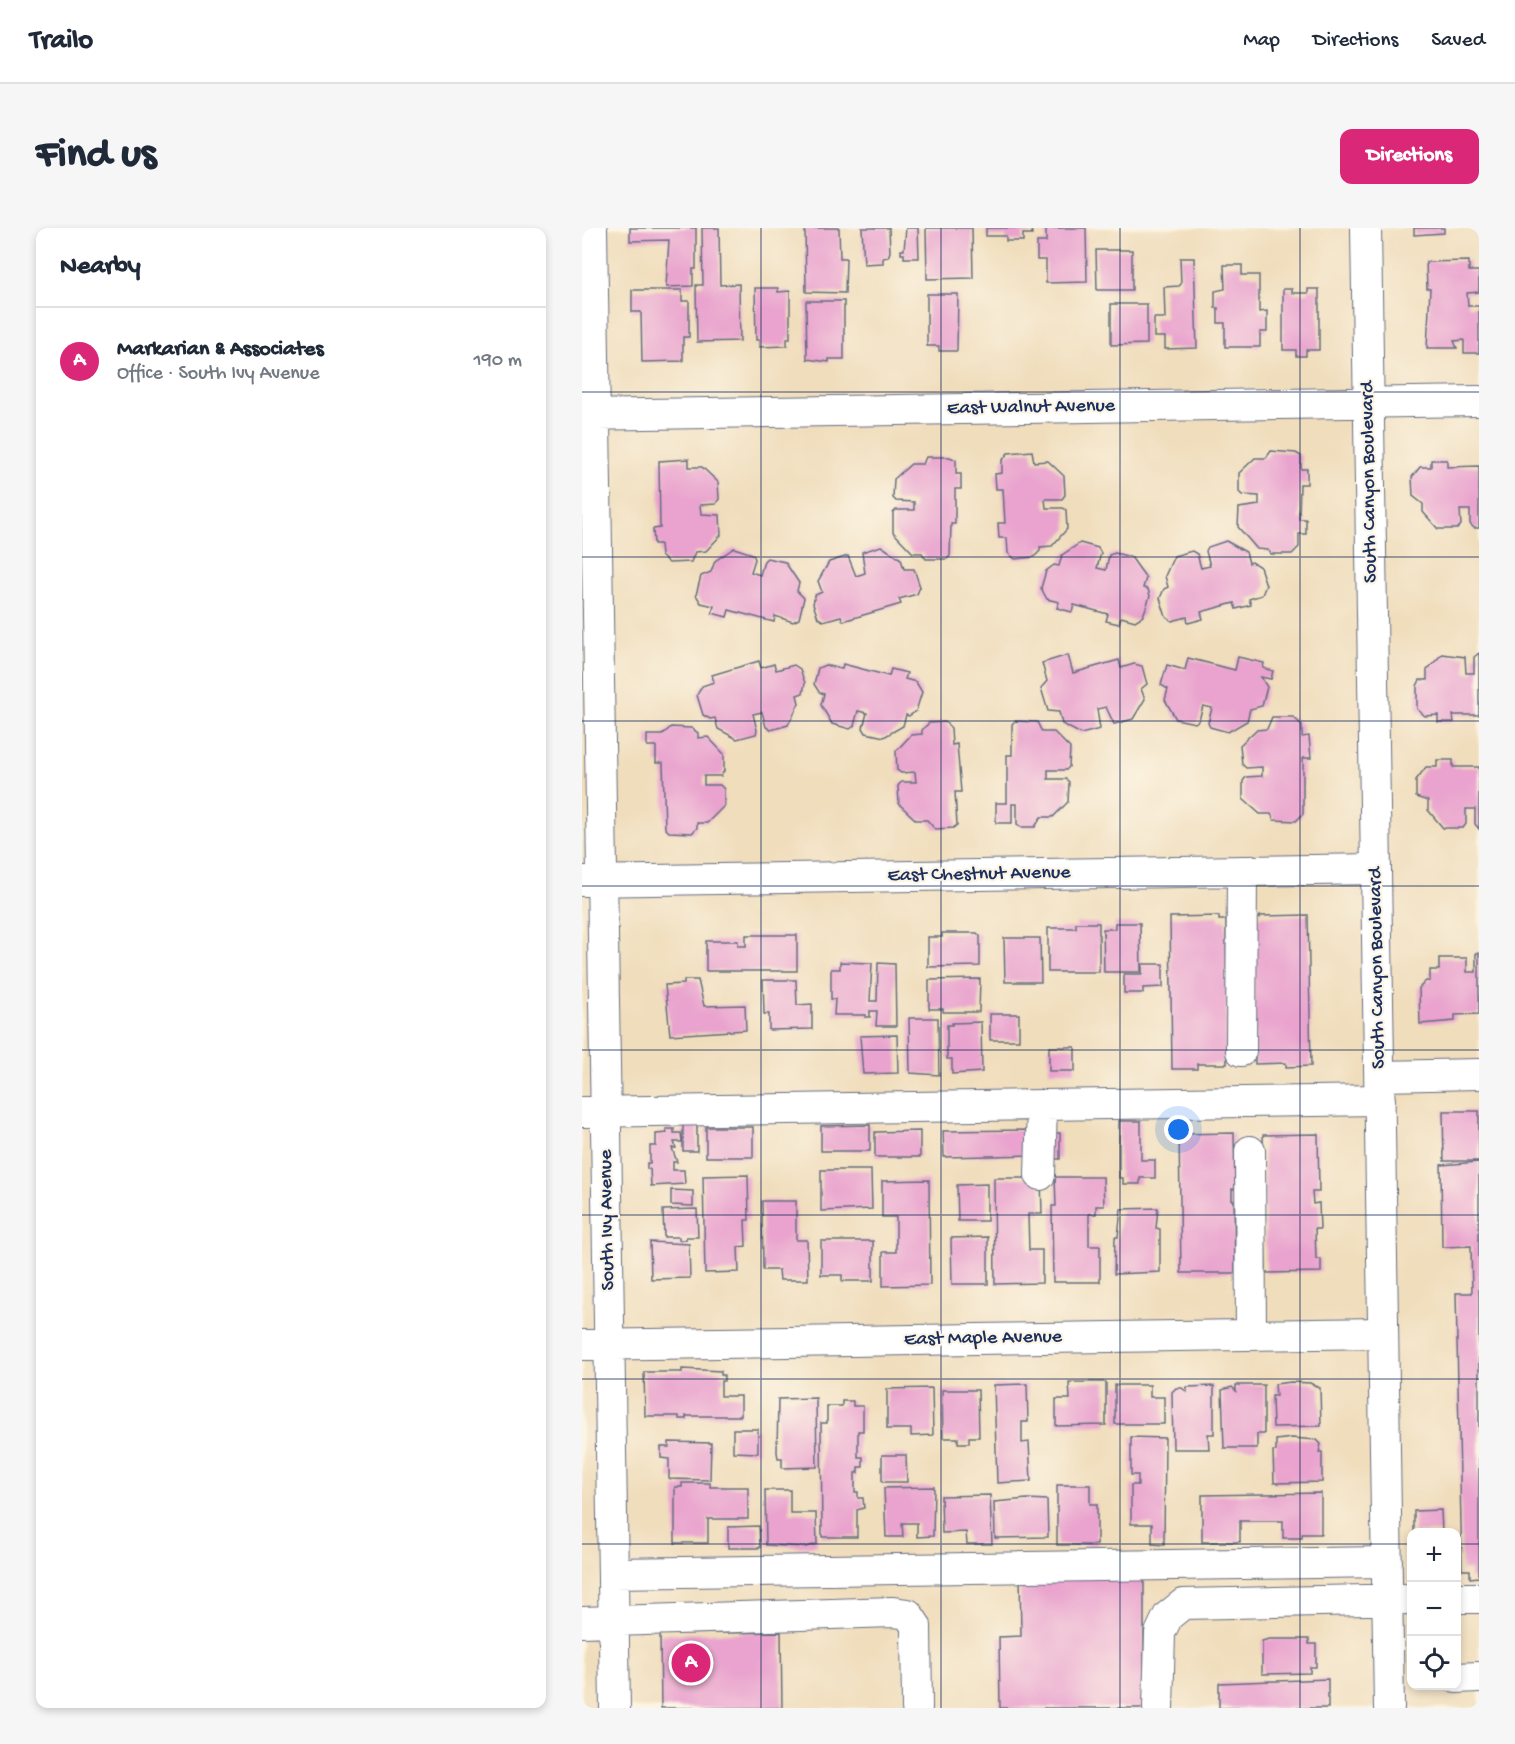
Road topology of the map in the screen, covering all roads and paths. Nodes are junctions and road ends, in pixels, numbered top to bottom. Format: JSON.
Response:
{"nodes":[{"id":1,"x":592,"y":228,"type":"edge"},
{"id":2,"x":1366,"y":228,"type":"edge"},
{"id":3,"x":588,"y":332,"type":"edge"},
{"id":4,"x":1479,"y":401,"type":"edge"},
{"id":5,"x":1369,"y":402,"type":"junction"},
{"id":6,"x":589,"y":415,"type":"edge"},
{"id":7,"x":590,"y":648,"type":"edge"},
{"id":8,"x":592,"y":807,"type":"edge"},
{"id":9,"x":1376,"y":868,"type":"junction"},
{"id":10,"x":1242,"y":871,"type":"junction"},
{"id":11,"x":592,"y":880,"type":"edge"},
{"id":12,"x":1241,"y":1051,"type":"dead end"},
{"id":13,"x":1479,"y":1074,"type":"edge"},
{"id":14,"x":1380,"y":1088,"type":"junction"},
{"id":15,"x":1042,"y":1105,"type":"junction"},
{"id":16,"x":594,"y":1112,"type":"edge"},
{"id":17,"x":1250,"y":1151,"type":"dead end"},
{"id":18,"x":1040,"y":1175,"type":"dead end"},
{"id":19,"x":1383,"y":1333,"type":"junction"},
{"id":20,"x":1251,"y":1335,"type":"junction"},
{"id":21,"x":596,"y":1345,"type":"edge"},
{"id":22,"x":1387,"y":1562,"type":"junction"},
{"id":23,"x":613,"y":1573,"type":"junction"},
{"id":24,"x":1461,"y":1598,"type":"edge"},
{"id":25,"x":1479,"y":1598,"type":"edge"},
{"id":26,"x":1400,"y":1599,"type":"edge"},
{"id":27,"x":582,"y":1622,"type":"edge"},
{"id":28,"x":614,"y":1623,"type":"junction"},
{"id":29,"x":1479,"y":1677,"type":"edge"},
{"id":30,"x":1461,"y":1678,"type":"edge"},
{"id":31,"x":1400,"y":1679,"type":"edge"},
{"id":32,"x":615,"y":1708,"type":"edge"},
{"id":33,"x":917,"y":1708,"type":"edge"},
{"id":34,"x":1158,"y":1708,"type":"edge"},
{"id":35,"x":1389,"y":1708,"type":"edge"}],
"edges":[{"from":1,"to":3,"type":"street","name":"South Ivy Avenue"},
{"from":2,"to":5,"type":"street","name":"South Canyon Boulevard"},
{"from":3,"to":6,"type":"street","name":"South Ivy Avenue"},
{"from":4,"to":5,"type":"street","name":"East Walnut Avenue"},
{"from":5,"to":6,"type":"street","name":"East Walnut Avenue"},
{"from":5,"to":9,"type":"street","name":"South Canyon Boulevard"},
{"from":6,"to":7,"type":"street","name":"South Ivy Avenue"},
{"from":7,"to":8,"type":"street","name":"South Ivy Avenue"},
{"from":8,"to":11,"type":"street","name":"South Ivy Avenue"},
{"from":9,"to":10,"type":"street","name":"East Chestnut Avenue"},
{"from":9,"to":14,"type":"street","name":"South Canyon Boulevard"},
{"from":10,"to":11,"type":"street","name":"East Chestnut Avenue"},
{"from":10,"to":12,"type":"street"},
{"from":11,"to":16,"type":"street","name":"South Ivy Avenue"},
{"from":13,"to":14,"type":"street"},
{"from":14,"to":15,"type":"street"},
{"from":14,"to":19,"type":"street","name":"South Canyon Boulevard"},
{"from":15,"to":16,"type":"street"},
{"from":15,"to":18,"type":"street"},
{"from":16,"to":21,"type":"street","name":"South Ivy Avenue"},
{"from":17,"to":20,"type":"street"},
{"from":19,"to":20,"type":"street","name":"East Maple Avenue"},
{"from":19,"to":22,"type":"street","name":"South Canyon Boulevard"},
{"from":20,"to":21,"type":"street","name":"East Maple Avenue"},
{"from":21,"to":23,"type":"street","name":"South Ivy Avenue"},
{"from":22,"to":23,"type":"street"},
{"from":22,"to":26,"type":"street","name":"South Canyon Boulevard"},
{"from":23,"to":28,"type":"street","name":"South Ivy Avenue"},
{"from":24,"to":25,"type":"street"},
{"from":26,"to":31,"type":"street","name":"South Canyon Boulevard"},
{"from":26,"to":34,"type":"street"},
{"from":27,"to":28,"type":"street"},
{"from":28,"to":32,"type":"street","name":"South Ivy Avenue"},
{"from":28,"to":33,"type":"street"},
{"from":29,"to":30,"type":"street"},
{"from":31,"to":35,"type":"street","name":"South Canyon Boulevard"}]}
